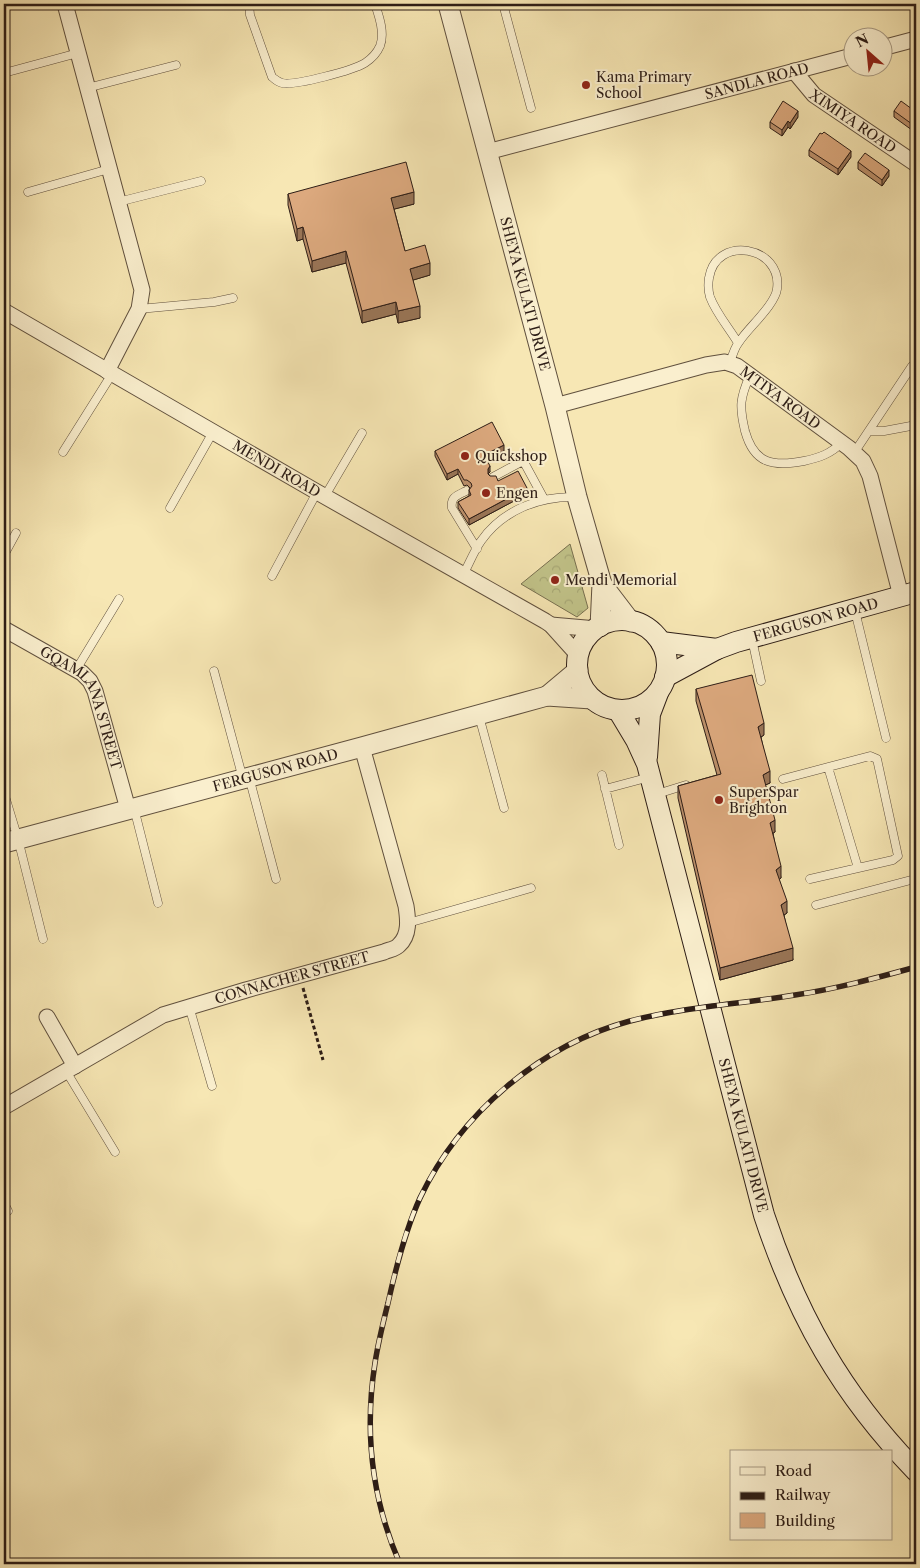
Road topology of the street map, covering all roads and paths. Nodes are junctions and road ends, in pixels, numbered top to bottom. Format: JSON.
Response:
{"nodes":[{"id":1,"x":65,"y":4,"type":"edge"},
{"id":2,"x":249,"y":4,"type":"edge"},
{"id":3,"x":375,"y":4,"type":"edge"},
{"id":4,"x":450,"y":4,"type":"edge"},
{"id":5,"x":503,"y":4,"type":"edge"},
{"id":6,"x":916,"y":39,"type":"edge"},
{"id":7,"x":892,"y":45,"type":"edge"},
{"id":8,"x":78,"y":53,"type":"junction"},
{"id":9,"x":842,"y":59,"type":"edge"},
{"id":10,"x":176,"y":65,"type":"dead end"},
{"id":11,"x":794,"y":71,"type":"junction"},
{"id":12,"x":4,"y":73,"type":"edge"},
{"id":13,"x":88,"y":88,"type":"junction"},
{"id":14,"x":530,"y":108,"type":"dead end"},
{"id":15,"x":487,"y":152,"type":"junction"},
{"id":16,"x":916,"y":164,"type":"edge"},
{"id":17,"x":109,"y":169,"type":"junction"},
{"id":18,"x":201,"y":181,"type":"dead end"},
{"id":19,"x":28,"y":192,"type":"dead end"},
{"id":20,"x":118,"y":202,"type":"junction"},
{"id":21,"x":233,"y":298,"type":"dead end"},
{"id":22,"x":139,"y":309,"type":"junction"},
{"id":23,"x":5,"y":315,"type":"edge"},
{"id":24,"x":738,"y":343,"type":"junction"},
{"id":25,"x":730,"y":363,"type":"junction"},
{"id":26,"x":916,"y":363,"type":"edge"},
{"id":27,"x":110,"y":372,"type":"junction"},
{"id":28,"x":750,"y":376,"type":"junction"},
{"id":29,"x":555,"y":406,"type":"junction"},
{"id":30,"x":916,"y":425,"type":"edge"},
{"id":31,"x":870,"y":431,"type":"junction"},
{"id":32,"x":213,"y":432,"type":"junction"},
{"id":33,"x":362,"y":433,"type":"dead end"},
{"id":34,"x":841,"y":443,"type":"junction"},
{"id":35,"x":63,"y":452,"type":"dead end"},
{"id":36,"x":854,"y":453,"type":"junction"},
{"id":37,"x":493,"y":477,"type":"edge"},
{"id":38,"x":466,"y":490,"type":"dead end"},
{"id":39,"x":321,"y":494,"type":"junction"},
{"id":40,"x":577,"y":497,"type":"junction"},
{"id":41,"x":544,"y":499,"type":"junction"},
{"id":42,"x":170,"y":508,"type":"dead end"},
{"id":43,"x":16,"y":533,"type":"dead end"},
{"id":44,"x":477,"y":549,"type":"junction"},
{"id":45,"x":4,"y":554,"type":"edge"},
{"id":46,"x":463,"y":575,"type":"junction"},
{"id":47,"x":272,"y":576,"type":"dead end"},
{"id":48,"x":602,"y":584,"type":"junction"},
{"id":49,"x":909,"y":594,"type":"edge"},
{"id":50,"x":119,"y":600,"type":"dead end"},
{"id":51,"x":855,"y":609,"type":"junction"},
{"id":52,"x":631,"y":622,"type":"junction"},
{"id":53,"x":551,"y":625,"type":"junction"},
{"id":54,"x":598,"y":628,"type":"junction"},
{"id":55,"x":4,"y":629,"type":"edge"},
{"id":56,"x":752,"y":638,"type":"junction"},
{"id":57,"x":661,"y":642,"type":"junction"},
{"id":58,"x":717,"y":649,"type":"junction"},
{"id":59,"x":578,"y":662,"type":"junction"},
{"id":60,"x":76,"y":670,"type":"junction"},
{"id":61,"x":214,"y":671,"type":"dead end"},
{"id":62,"x":761,"y":682,"type":"dead end"},
{"id":63,"x":662,"y":684,"type":"junction"},
{"id":64,"x":547,"y":696,"type":"junction"},
{"id":65,"x":592,"y":699,"type":"junction"},
{"id":66,"x":618,"y":710,"type":"junction"},
{"id":67,"x":479,"y":715,"type":"junction"},
{"id":68,"x":886,"y":738,"type":"dead end"},
{"id":69,"x":362,"y":747,"type":"junction"},
{"id":70,"x":828,"y":767,"type":"junction"},
{"id":71,"x":602,"y":775,"type":"dead end"},
{"id":72,"x":246,"y":778,"type":"junction"},
{"id":73,"x":784,"y":778,"type":"dead end"},
{"id":74,"x":651,"y":779,"type":"junction"},
{"id":75,"x":691,"y":784,"type":"edge"},
{"id":76,"x":605,"y":789,"type":"junction"},
{"id":77,"x":4,"y":793,"type":"edge"},
{"id":78,"x":504,"y":808,"type":"dead end"},
{"id":79,"x":131,"y":809,"type":"junction"},
{"id":80,"x":11,"y":841,"type":"edge"},
{"id":81,"x":619,"y":845,"type":"dead end"},
{"id":82,"x":858,"y":868,"type":"junction"},
{"id":83,"x":276,"y":879,"type":"dead end"},
{"id":84,"x":810,"y":879,"type":"dead end"},
{"id":85,"x":911,"y":880,"type":"dead end"},
{"id":86,"x":531,"y":888,"type":"dead end"},
{"id":87,"x":158,"y":903,"type":"dead end"},
{"id":88,"x":816,"y":905,"type":"dead end"},
{"id":89,"x":408,"y":923,"type":"junction"},
{"id":90,"x":43,"y":939,"type":"dead end"},
{"id":91,"x":299,"y":975,"type":"junction"},
{"id":92,"x":189,"y":1006,"type":"junction"},
{"id":93,"x":47,"y":1017,"type":"dead end"},
{"id":94,"x":323,"y":1060,"type":"dead end"},
{"id":95,"x":70,"y":1069,"type":"junction"},
{"id":96,"x":212,"y":1086,"type":"dead end"},
{"id":97,"x":4,"y":1107,"type":"edge"},
{"id":98,"x":115,"y":1152,"type":"dead end"},
{"id":99,"x":4,"y":1203,"type":"edge"},
{"id":100,"x":8,"y":1212,"type":"dead end"},
{"id":101,"x":916,"y":1470,"type":"edge"}],
"edges":[{"from":1,"to":8,"type":"street"},
{"from":2,"to":3,"type":"lane"},
{"from":4,"to":15,"type":"street","name":"SHEYA KULATI DRIVE"},
{"from":5,"to":14,"type":"lane"},
{"from":6,"to":7,"type":"street"},
{"from":8,"to":12,"type":"lane"},
{"from":8,"to":13,"type":"street"},
{"from":9,"to":11,"type":"street","name":"SANDLA ROAD"},
{"from":10,"to":13,"type":"lane"},
{"from":11,"to":15,"type":"street","name":"SANDLA ROAD"},
{"from":11,"to":16,"type":"street","name":"XIMIYA ROAD"},
{"from":13,"to":17,"type":"street"},
{"from":15,"to":29,"type":"street","name":"SHEYA KULATI DRIVE"},
{"from":17,"to":19,"type":"lane"},
{"from":17,"to":20,"type":"street"},
{"from":18,"to":20,"type":"lane"},
{"from":20,"to":22,"type":"street"},
{"from":21,"to":22,"type":"lane"},
{"from":22,"to":27,"type":"street"},
{"from":23,"to":27,"type":"street","name":"MENDI ROAD"},
{"from":24,"to":24,"type":"lane"},
{"from":24,"to":25,"type":"lane"},
{"from":25,"to":28,"type":"street","name":"MTIYA ROAD"},
{"from":25,"to":29,"type":"street","name":"MTIYA ROAD"},
{"from":26,"to":31,"type":"lane"},
{"from":27,"to":32,"type":"street","name":"MENDI ROAD"},
{"from":27,"to":35,"type":"lane"},
{"from":28,"to":34,"type":"street","name":"MTIYA ROAD"},
{"from":28,"to":34,"type":"lane"},
{"from":29,"to":40,"type":"street","name":"SHEYA KULATI DRIVE"},
{"from":30,"to":31,"type":"lane"},
{"from":31,"to":36,"type":"lane"},
{"from":32,"to":39,"type":"street","name":"MENDI ROAD"},
{"from":32,"to":42,"type":"lane"},
{"from":33,"to":39,"type":"lane"},
{"from":34,"to":36,"type":"street","name":"MTIYA ROAD"},
{"from":36,"to":49,"type":"street","name":"MTIYA ROAD"},
{"from":37,"to":41,"type":"lane"},
{"from":38,"to":44,"type":"lane"},
{"from":39,"to":46,"type":"street","name":"MENDI ROAD"},
{"from":39,"to":47,"type":"lane"},
{"from":40,"to":41,"type":"lane"},
{"from":40,"to":48,"type":"street","name":"SHEYA KULATI DRIVE"},
{"from":41,"to":44,"type":"lane"},
{"from":43,"to":45,"type":"lane"},
{"from":44,"to":46,"type":"lane"},
{"from":46,"to":53,"type":"street","name":"MENDI ROAD"},
{"from":48,"to":52,"type":"street","name":"SHEYA KULATI DRIVE"},
{"from":48,"to":54,"type":"street","name":"SHEYA KULATI DRIVE"},
{"from":49,"to":51,"type":"main road","name":"FERGUSON ROAD"},
{"from":50,"to":60,"type":"lane"},
{"from":51,"to":56,"type":"main road","name":"FERGUSON ROAD"},
{"from":51,"to":68,"type":"lane"},
{"from":52,"to":54,"type":"main road"},
{"from":52,"to":57,"type":"main road"},
{"from":53,"to":54,"type":"street","name":"MENDI ROAD"},
{"from":53,"to":59,"type":"street","name":"MENDI ROAD"},
{"from":54,"to":59,"type":"main road"},
{"from":55,"to":60,"type":"street","name":"GQAMLANA STREET"},
{"from":56,"to":58,"type":"main road","name":"FERGUSON ROAD"},
{"from":56,"to":62,"type":"lane"},
{"from":57,"to":58,"type":"main road","name":"FERGUSON ROAD"},
{"from":57,"to":63,"type":"main road"},
{"from":58,"to":63,"type":"main road","name":"FERGUSON ROAD"},
{"from":59,"to":64,"type":"street","name":"FERGUSON ROAD"},
{"from":59,"to":65,"type":"main road"},
{"from":60,"to":79,"type":"street","name":"GQAMLANA STREET"},
{"from":61,"to":72,"type":"lane"},
{"from":63,"to":66,"type":"main road"},
{"from":63,"to":74,"type":"main road","name":"SHEYA KULATI DRIVE"},
{"from":64,"to":65,"type":"street","name":"FERGUSON ROAD"},
{"from":64,"to":67,"type":"street","name":"FERGUSON ROAD"},
{"from":65,"to":66,"type":"main road"},
{"from":66,"to":74,"type":"main road","name":"SHEYA KULATI DRIVE"},
{"from":67,"to":69,"type":"street","name":"FERGUSON ROAD"},
{"from":67,"to":78,"type":"lane"},
{"from":69,"to":72,"type":"street","name":"FERGUSON ROAD"},
{"from":69,"to":89,"type":"street"},
{"from":70,"to":73,"type":"lane"},
{"from":70,"to":82,"type":"lane"},
{"from":70,"to":82,"type":"lane"},
{"from":71,"to":76,"type":"lane"},
{"from":72,"to":79,"type":"street","name":"FERGUSON ROAD"},
{"from":72,"to":83,"type":"lane"},
{"from":74,"to":75,"type":"lane"},
{"from":74,"to":76,"type":"lane"},
{"from":74,"to":101,"type":"main road","name":"SHEYA KULATI DRIVE"},
{"from":76,"to":81,"type":"lane"},
{"from":77,"to":80,"type":"lane"},
{"from":79,"to":80,"type":"street","name":"FERGUSON ROAD"},
{"from":79,"to":87,"type":"lane"},
{"from":80,"to":90,"type":"lane"},
{"from":82,"to":84,"type":"lane"},
{"from":85,"to":88,"type":"lane"},
{"from":86,"to":89,"type":"lane"},
{"from":89,"to":91,"type":"street","name":"CONNACHER STREET"},
{"from":91,"to":92,"type":"street","name":"CONNACHER STREET"},
{"from":91,"to":94,"type":"path"},
{"from":92,"to":95,"type":"street","name":"CONNACHER STREET"},
{"from":92,"to":96,"type":"lane"},
{"from":93,"to":95,"type":"street"},
{"from":95,"to":97,"type":"street","name":"CONNACHER STREET"},
{"from":95,"to":98,"type":"lane"},
{"from":99,"to":100,"type":"lane"}]}
